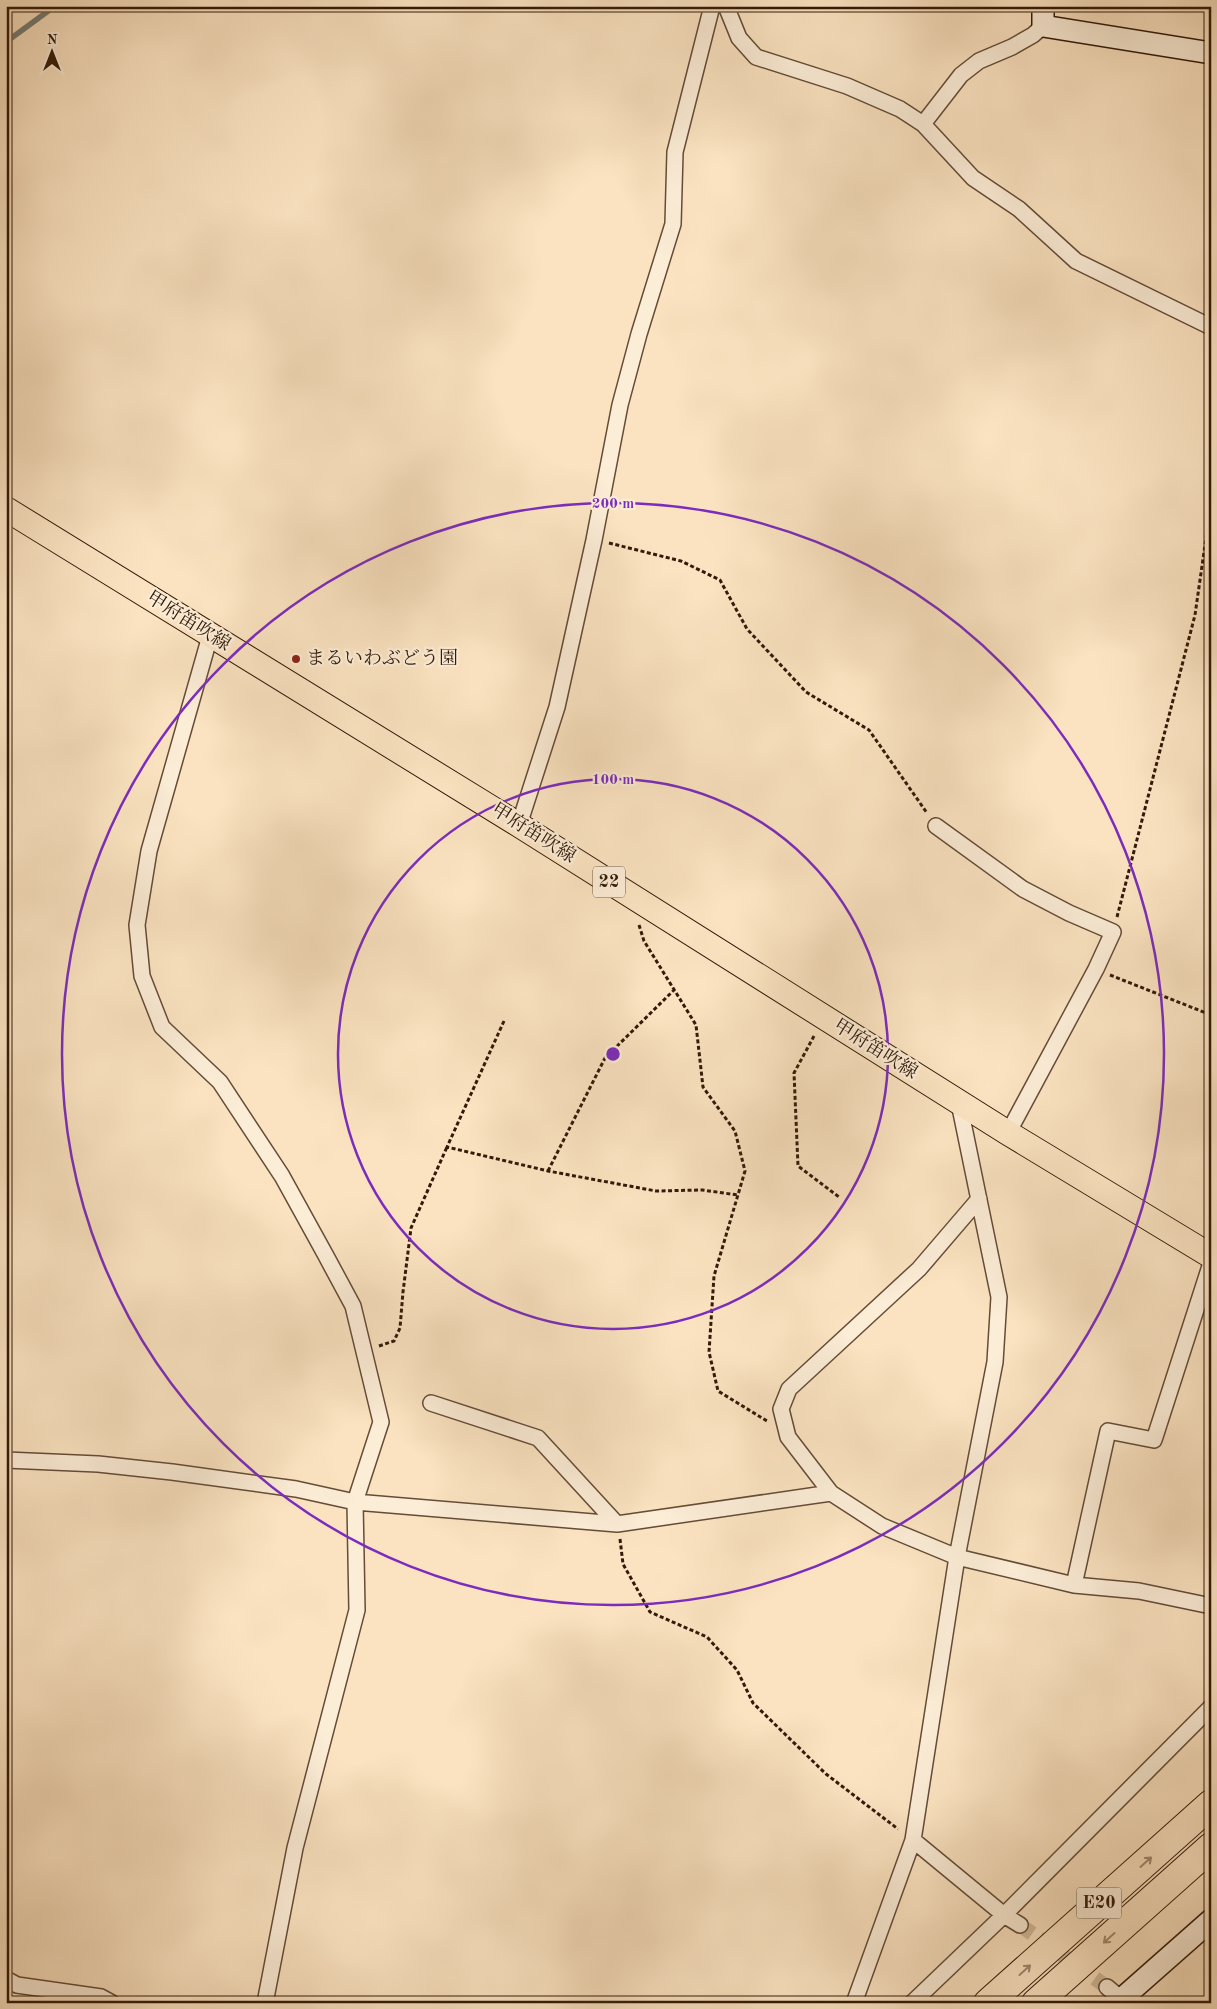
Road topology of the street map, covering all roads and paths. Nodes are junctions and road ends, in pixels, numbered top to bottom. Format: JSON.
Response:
{"nodes":[{"id":1,"x":712,"y":6,"type":"edge"},
{"id":2,"x":726,"y":6,"type":"edge"},
{"id":3,"x":1043,"y":16,"type":"edge"},
{"id":4,"x":1211,"y":53,"type":"edge"},
{"id":5,"x":923,"y":124,"type":"junction"},
{"id":6,"x":1211,"y":327,"type":"edge"},
{"id":7,"x":1211,"y":503,"type":"edge"},
{"id":8,"x":6,"y":509,"type":"edge"},
{"id":9,"x":594,"y":540,"type":"junction"},
{"id":10,"x":210,"y":636,"type":"junction"},
{"id":11,"x":519,"y":825,"type":"junction"},
{"id":12,"x":936,"y":826,"type":"joint"},
{"id":13,"x":631,"y":896,"type":"junction"},
{"id":14,"x":1113,"y":932,"type":"junction"},
{"id":15,"x":1096,"y":969,"type":"junction"},
{"id":16,"x":675,"y":990,"type":"junction"},
{"id":17,"x":1211,"y":1016,"type":"edge"},
{"id":18,"x":824,"y":1018,"type":"junction"},
{"id":19,"x":504,"y":1021,"type":"dead end"},
{"id":20,"x":959,"y":1102,"type":"junction"},
{"id":21,"x":1008,"y":1133,"type":"junction"},
{"id":22,"x":447,"y":1147,"type":"junction"},
{"id":23,"x":548,"y":1171,"type":"junction"},
{"id":24,"x":738,"y":1196,"type":"junction"},
{"id":25,"x":839,"y":1197,"type":"dead end"},
{"id":26,"x":979,"y":1199,"type":"junction"},
{"id":27,"x":1211,"y":1256,"type":"edge"},
{"id":28,"x":1211,"y":1263,"type":"edge"},
{"id":29,"x":363,"y":1351,"type":"junction"},
{"id":30,"x":432,"y":1403,"type":"dead end"},
{"id":31,"x":788,"y":1437,"type":"junction"},
{"id":32,"x":6,"y":1460,"type":"edge"},
{"id":33,"x":831,"y":1493,"type":"junction"},
{"id":34,"x":355,"y":1502,"type":"junction"},
{"id":35,"x":617,"y":1524,"type":"junction"},
{"id":36,"x":957,"y":1557,"type":"junction"},
{"id":37,"x":1074,"y":1585,"type":"junction"},
{"id":38,"x":1211,"y":1606,"type":"edge"},
{"id":39,"x":1211,"y":1707,"type":"edge"},
{"id":40,"x":1211,"y":1804,"type":"edge"},
{"id":41,"x":913,"y":1840,"type":"junction"},
{"id":42,"x":1211,"y":1847,"type":"edge"},
{"id":43,"x":1004,"y":1915,"type":"junction"},
{"id":44,"x":1211,"y":1920,"type":"edge"},
{"id":45,"x":1020,"y":1925,"type":"tunnel mouth"},
{"id":46,"x":6,"y":1979,"type":"edge"},
{"id":47,"x":1118,"y":1998,"type":"edge"},
{"id":48,"x":112,"y":2003,"type":"edge"},
{"id":49,"x":265,"y":2003,"type":"edge"},
{"id":50,"x":854,"y":2003,"type":"edge"},
{"id":51,"x":912,"y":2003,"type":"edge"},
{"id":52,"x":988,"y":2003,"type":"edge"},
{"id":53,"x":1036,"y":2003,"type":"edge"}],
"edges":[{"from":1,"to":9,"type":"street"},
{"from":2,"to":5,"type":"street"},
{"from":3,"to":4,"type":"street"},
{"from":3,"to":5,"type":"street"},
{"from":5,"to":6,"type":"street"},
{"from":7,"to":14,"type":"path"},
{"from":8,"to":10,"type":"main road","name":"甲府笛吹線","number":"22"},
{"from":9,"to":11,"type":"street"},
{"from":9,"to":12,"type":"path"},
{"from":10,"to":11,"type":"main road","name":"甲府笛吹線","number":"22"},
{"from":10,"to":29,"type":"street"},
{"from":11,"to":13,"type":"main road","name":"甲府笛吹線","number":"22"},
{"from":12,"to":14,"type":"street"},
{"from":13,"to":16,"type":"path"},
{"from":13,"to":18,"type":"main road","name":"甲府笛吹線","number":"22"},
{"from":14,"to":15,"type":"street"},
{"from":15,"to":17,"type":"path"},
{"from":15,"to":21,"type":"street"},
{"from":16,"to":23,"type":"path"},
{"from":16,"to":24,"type":"path"},
{"from":18,"to":20,"type":"main road","name":"甲府笛吹線","number":"22"},
{"from":18,"to":25,"type":"path"},
{"from":19,"to":22,"type":"path"},
{"from":20,"to":21,"type":"main road","name":"甲府笛吹線","number":"22"},
{"from":20,"to":26,"type":"street"},
{"from":21,"to":27,"type":"main road","name":"甲府笛吹線","number":"22"},
{"from":22,"to":23,"type":"path"},
{"from":22,"to":29,"type":"path"},
{"from":23,"to":24,"type":"path"},
{"from":24,"to":31,"type":"path"},
{"from":26,"to":31,"type":"street"},
{"from":26,"to":36,"type":"street"},
{"from":28,"to":37,"type":"street"},
{"from":29,"to":34,"type":"street"},
{"from":30,"to":35,"type":"street"},
{"from":31,"to":33,"type":"street"},
{"from":32,"to":34,"type":"street"},
{"from":33,"to":35,"type":"street"},
{"from":33,"to":36,"type":"street"},
{"from":34,"to":35,"type":"street"},
{"from":34,"to":49,"type":"street"},
{"from":35,"to":41,"type":"path"},
{"from":36,"to":37,"type":"street"},
{"from":36,"to":41,"type":"street"},
{"from":37,"to":38,"type":"street"},
{"from":39,"to":43,"type":"street"},
{"from":52,"to":40,"type":"highway","number":"E20","one_way":true},
{"from":41,"to":43,"type":"street"},
{"from":41,"to":50,"type":"street"},
{"from":42,"to":53,"type":"highway","number":"E20","one_way":true},
{"from":43,"to":45,"type":"street"},
{"from":43,"to":51,"type":"street"},
{"from":44,"to":47,"type":"street"},
{"from":46,"to":48,"type":"street"}]}
